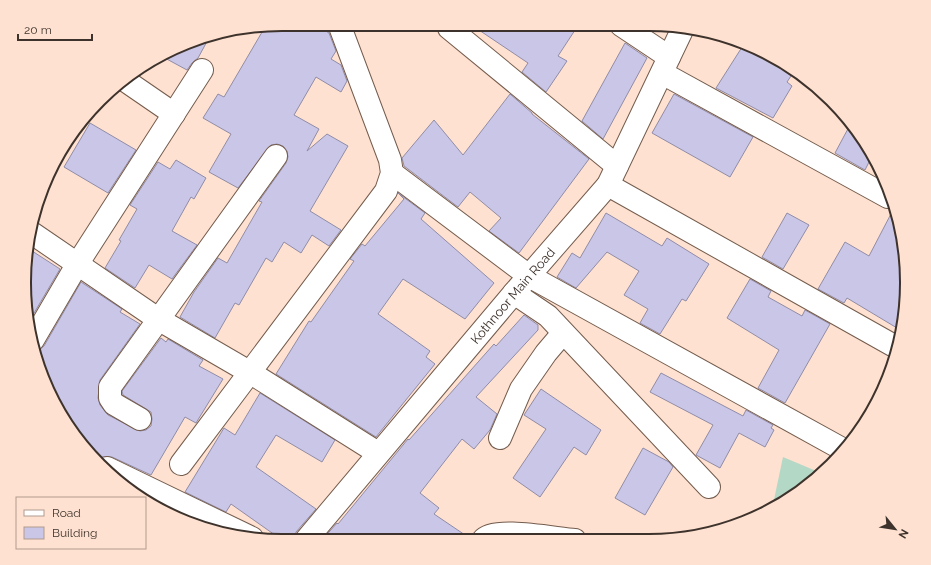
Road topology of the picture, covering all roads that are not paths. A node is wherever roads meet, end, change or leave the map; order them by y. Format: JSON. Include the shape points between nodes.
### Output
{"nodes":[{"id":1,"x":342,"y":31,"type":"edge"},
{"id":2,"x":452,"y":31,"type":"edge"},
{"id":3,"x":629,"y":31,"type":"edge"},
{"id":4,"x":681,"y":33,"type":"edge"},
{"id":5,"x":665,"y":65,"type":"junction"},
{"id":6,"x":202,"y":70,"type":"dead end"},
{"id":7,"x":129,"y":83,"type":"edge"},
{"id":8,"x":174,"y":114,"type":"junction"},
{"id":9,"x":276,"y":156,"type":"dead end"},
{"id":10,"x":392,"y":173,"type":"junction"},
{"id":11,"x":612,"y":175,"type":"junction"},
{"id":12,"x":884,"y":195,"type":"edge"},
{"id":13,"x":36,"y":235,"type":"edge"},
{"id":14,"x":78,"y":263,"type":"junction"},
{"id":15,"x":529,"y":276,"type":"junction"},
{"id":16,"x":514,"y":293,"type":"junction"},
{"id":17,"x":158,"y":318,"type":"junction"},
{"id":18,"x":563,"y":332,"type":"junction"},
{"id":19,"x":37,"y":334,"type":"edge"},
{"id":20,"x":892,"y":345,"type":"edge"},
{"id":21,"x":251,"y":373,"type":"junction"},
{"id":22,"x":140,"y":419,"type":"dead end"},
{"id":23,"x":500,"y":438,"type":"dead end"},
{"id":24,"x":839,"y":447,"type":"edge"},
{"id":25,"x":378,"y":453,"type":"junction"},
{"id":26,"x":181,"y":464,"type":"dead end"},
{"id":27,"x":118,"y":473,"type":"edge"},
{"id":28,"x":709,"y":487,"type":"dead end"},
{"id":29,"x":234,"y":529,"type":"edge"},
{"id":30,"x":311,"y":534,"type":"edge"},
{"id":31,"x":498,"y":534,"type":"edge"},
{"id":32,"x":514,"y":534,"type":"edge"}],
"edges":[{"from":1,"to":10,"type":"street","via":[[390,160]]},
{"from":2,"to":11,"type":"street"},
{"from":3,"to":5,"type":"street"},
{"from":4,"to":5,"type":"street","name":"Kothnoor Main Road"},
{"from":5,"to":11,"type":"street","name":"Kothnoor Main Road"},
{"from":5,"to":12,"type":"street"},
{"from":6,"to":8,"type":"street"},
{"from":7,"to":8,"type":"street"},
{"from":8,"to":14,"type":"street"},
{"from":9,"to":17,"type":"street"},
{"from":10,"to":15,"type":"street"},
{"from":10,"to":21,"type":"street","via":[[386,191]]},
{"from":11,"to":15,"type":"street","name":"Kothnoor Main Road"},
{"from":11,"to":20,"type":"street"},
{"from":13,"to":14,"type":"street"},
{"from":14,"to":17,"type":"street"},
{"from":14,"to":19,"type":"street"},
{"from":15,"to":16,"type":"street","name":"Kothnoor Main Road"},
{"from":15,"to":24,"type":"street"},
{"from":16,"to":18,"type":"street","via":[[548,316]]},
{"from":16,"to":25,"type":"street","name":"Kothnoor Main Road"},
{"from":17,"to":21,"type":"street"},
{"from":17,"to":22,"type":"street","via":[[110,388],[110,398],[114,404]]},
{"from":18,"to":23,"type":"street","via":[[521,389]]},
{"from":18,"to":28,"type":"street"},
{"from":21,"to":25,"type":"street"},
{"from":21,"to":26,"type":"street"},
{"from":25,"to":30,"type":"street","name":"Kothnoor Main Road"},
{"from":27,"to":29,"type":"street"},
{"from":31,"to":32,"type":"street"}]}
